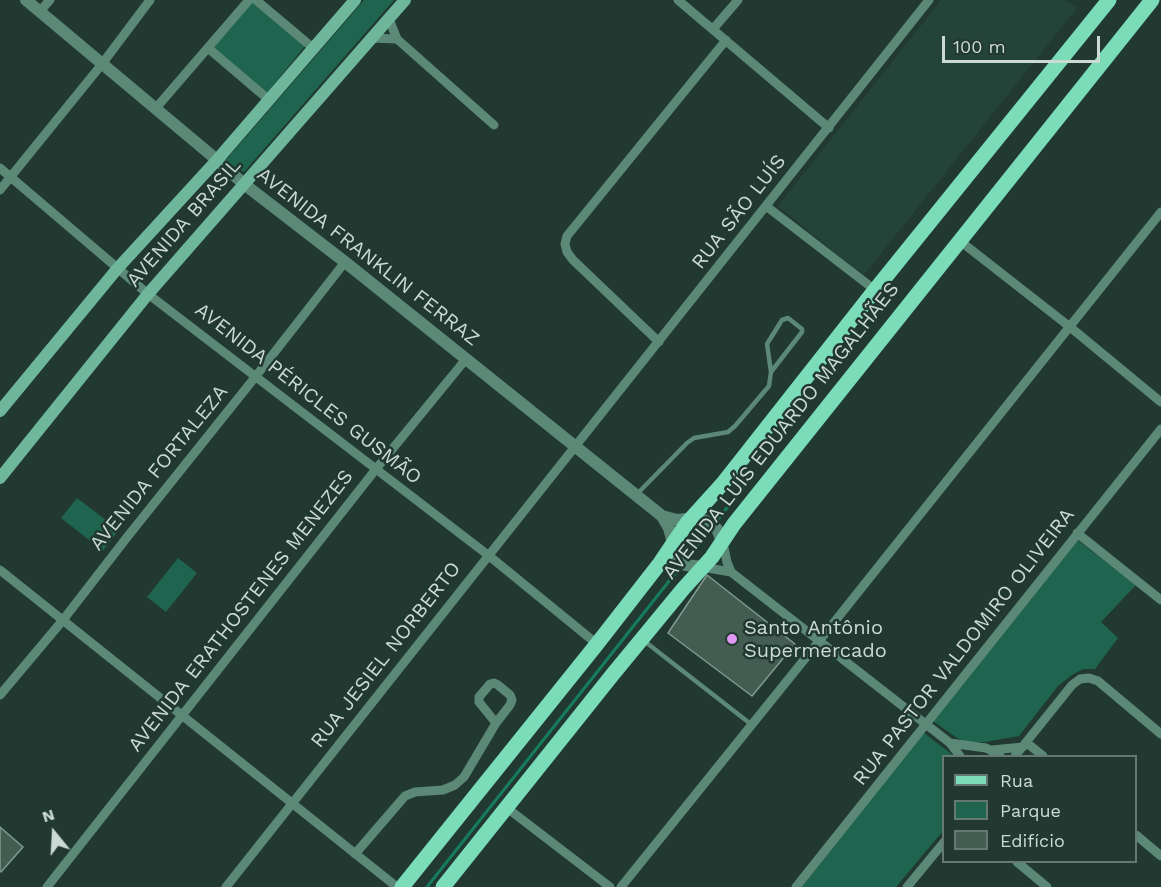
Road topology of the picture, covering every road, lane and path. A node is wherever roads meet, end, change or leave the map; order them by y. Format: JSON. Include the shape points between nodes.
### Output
{"nodes":[{"id":1,"x":26,"y":0,"type":"edge"},
{"id":2,"x":50,"y":0,"type":"edge"},
{"id":3,"x":150,"y":0,"type":"edge"},
{"id":4,"x":249,"y":0,"type":"edge"},
{"id":5,"x":256,"y":0,"type":"edge"},
{"id":6,"x":355,"y":0,"type":"edge"},
{"id":7,"x":405,"y":0,"type":"edge"},
{"id":8,"x":678,"y":0,"type":"edge"},
{"id":9,"x":738,"y":0,"type":"edge"},
{"id":10,"x":929,"y":0,"type":"edge"},
{"id":11,"x":1109,"y":0,"type":"edge"},
{"id":12,"x":1152,"y":0,"type":"edge"},
{"id":13,"x":39,"y":11,"type":"junction"},
{"id":14,"x":389,"y":19,"type":"junction"},
{"id":15,"x":713,"y":29,"type":"junction"},
{"id":16,"x":371,"y":38,"type":"junction"},
{"id":17,"x":397,"y":39,"type":"junction"},
{"id":18,"x":726,"y":40,"type":"junction"},
{"id":19,"x":208,"y":48,"type":"junction"},
{"id":20,"x":313,"y":48,"type":"junction"},
{"id":21,"x":102,"y":64,"type":"junction"},
{"id":22,"x":269,"y":100,"type":"junction"},
{"id":23,"x":156,"y":108,"type":"junction"},
{"id":24,"x":494,"y":125,"type":"dead end"},
{"id":25,"x":829,"y":128,"type":"junction"},
{"id":26,"x":217,"y":160,"type":"junction"},
{"id":27,"x":0,"y":168,"type":"edge"},
{"id":28,"x":10,"y":177,"type":"junction"},
{"id":29,"x":244,"y":184,"type":"junction"},
{"id":30,"x":0,"y":190,"type":"edge"},
{"id":31,"x":766,"y":206,"type":"junction"},
{"id":32,"x":1161,"y":212,"type":"edge"},
{"id":33,"x":960,"y":241,"type":"junction"},
{"id":34,"x":345,"y":262,"type":"junction"},
{"id":35,"x":117,"y":268,"type":"junction"},
{"id":36,"x":875,"y":290,"type":"junction"},
{"id":37,"x":148,"y":294,"type":"junction"},
{"id":38,"x":1070,"y":327,"type":"junction"},
{"id":39,"x":659,"y":342,"type":"junction"},
{"id":40,"x":466,"y":359,"type":"junction"},
{"id":41,"x":771,"y":372,"type":"junction"},
{"id":42,"x":256,"y":376,"type":"junction"},
{"id":43,"x":1161,"y":402,"type":"edge"},
{"id":44,"x":0,"y":411,"type":"edge"},
{"id":45,"x":1161,"y":429,"type":"edge"},
{"id":46,"x":575,"y":446,"type":"junction"},
{"id":47,"x":376,"y":469,"type":"junction"},
{"id":48,"x":0,"y":478,"type":"edge"},
{"id":49,"x":636,"y":495,"type":"junction"},
{"id":50,"x":662,"y":516,"type":"junction"},
{"id":51,"x":696,"y":519,"type":"junction"},
{"id":52,"x":1077,"y":533,"type":"junction"},
{"id":53,"x":721,"y":538,"type":"junction"},
{"id":54,"x":674,"y":549,"type":"junction"},
{"id":55,"x":488,"y":555,"type":"junction"},
{"id":56,"x":697,"y":567,"type":"junction"},
{"id":57,"x":0,"y":570,"type":"edge"},
{"id":58,"x":731,"y":572,"type":"junction"},
{"id":59,"x":1161,"y":600,"type":"edge"},
{"id":60,"x":63,"y":620,"type":"junction"},
{"id":61,"x":642,"y":639,"type":"junction"},
{"id":62,"x":820,"y":640,"type":"junction"},
{"id":63,"x":597,"y":644,"type":"junction"},
{"id":64,"x":0,"y":695,"type":"edge"},
{"id":65,"x":182,"y":716,"type":"junction"},
{"id":66,"x":496,"y":723,"type":"dead end"},
{"id":67,"x":752,"y":725,"type":"junction"},
{"id":68,"x":926,"y":725,"type":"junction"},
{"id":69,"x":1161,"y":734,"type":"edge"},
{"id":70,"x":950,"y":743,"type":"junction"},
{"id":71,"x":1025,"y":745,"type":"junction"},
{"id":72,"x":992,"y":750,"type":"junction"},
{"id":73,"x":959,"y":755,"type":"edge"},
{"id":74,"x":999,"y":755,"type":"edge"},
{"id":75,"x":1016,"y":755,"type":"edge"},
{"id":76,"x":1041,"y":755,"type":"edge"},
{"id":77,"x":292,"y":804,"type":"junction"},
{"id":78,"x":507,"y":808,"type":"junction"},
{"id":79,"x":1137,"y":836,"type":"edge"},
{"id":80,"x":942,"y":844,"type":"edge"},
{"id":81,"x":356,"y":854,"type":"junction"},
{"id":82,"x":1161,"y":856,"type":"edge"},
{"id":83,"x":1019,"y":863,"type":"edge"},
{"id":84,"x":47,"y":887,"type":"edge"},
{"id":85,"x":226,"y":887,"type":"edge"},
{"id":86,"x":400,"y":887,"type":"edge"},
{"id":87,"x":443,"y":887,"type":"edge"},
{"id":88,"x":610,"y":887,"type":"edge"},
{"id":89,"x":621,"y":887,"type":"edge"},
{"id":90,"x":796,"y":887,"type":"edge"},
{"id":91,"x":907,"y":887,"type":"edge"},
{"id":92,"x":1047,"y":887,"type":"edge"}],
"edges":[{"from":1,"to":13,"type":"street","name":"AVENIDA FRANKLIN FERRAZ"},
{"from":2,"to":13,"type":"street"},
{"from":3,"to":21,"type":"street"},
{"from":4,"to":19,"type":"street"},
{"from":5,"to":20,"type":"street"},
{"from":6,"to":20,"type":"main road","name":"AVENIDA BRASIL"},
{"from":7,"to":14,"type":"main road","name":"AVENIDA BRASIL"},
{"from":8,"to":15,"type":"street"},
{"from":9,"to":15,"type":"street"},
{"from":10,"to":25,"type":"street","name":"RUA SÃO LUÍS"},
{"from":11,"to":36,"type":"main road","name":"AVENIDA LUÍS EDUARDO MAGALHÃES"},
{"from":12,"to":33,"type":"main road","name":"AVENIDA LUÍS EDUARDO MAGALHÃES"},
{"from":13,"to":21,"type":"street","name":"AVENIDA FRANKLIN FERRAZ"},
{"from":14,"to":16,"type":"main road","name":"AVENIDA BRASIL"},
{"from":14,"to":17,"type":"street"},
{"from":15,"to":18,"type":"street"},
{"from":16,"to":17,"type":"street"},
{"from":16,"to":29,"type":"main road","name":"AVENIDA BRASIL"},
{"from":17,"to":24,"type":"street"},
{"from":18,"to":25,"type":"street"},
{"from":18,"to":39,"type":"street","via":[[567,236],[565,244],[573,260]]},
{"from":19,"to":22,"type":"street"},
{"from":19,"to":23,"type":"street"},
{"from":20,"to":22,"type":"main road","name":"AVENIDA BRASIL"},
{"from":21,"to":23,"type":"street","name":"AVENIDA FRANKLIN FERRAZ"},
{"from":21,"to":28,"type":"street"},
{"from":22,"to":26,"type":"main road","name":"AVENIDA BRASIL"},
{"from":23,"to":26,"type":"street","name":"AVENIDA FRANKLIN FERRAZ"},
{"from":25,"to":31,"type":"street","name":"RUA SÃO LUÍS"},
{"from":26,"to":29,"type":"street","name":"AVENIDA FRANKLIN FERRAZ"},
{"from":26,"to":35,"type":"main road","name":"AVENIDA BRASIL"},
{"from":27,"to":28,"type":"street","name":"AVENIDA PÉRICLES GUSMÃO"},
{"from":28,"to":30,"type":"street"},
{"from":28,"to":35,"type":"street","name":"AVENIDA PÉRICLES GUSMÃO"},
{"from":29,"to":34,"type":"street","name":"AVENIDA FRANKLIN FERRAZ"},
{"from":29,"to":37,"type":"main road","name":"AVENIDA BRASIL"},
{"from":31,"to":36,"type":"street"},
{"from":31,"to":39,"type":"street","name":"RUA SÃO LUÍS"},
{"from":32,"to":38,"type":"street"},
{"from":33,"to":38,"type":"street"},
{"from":33,"to":53,"type":"main road","name":"AVENIDA LUÍS EDUARDO MAGALHÃES"},
{"from":34,"to":40,"type":"street","name":"AVENIDA FRANKLIN FERRAZ"},
{"from":34,"to":42,"type":"street","name":"AVENIDA FORTALEZA"},
{"from":35,"to":37,"type":"street","name":"AVENIDA PÉRICLES GUSMÃO"},
{"from":35,"to":44,"type":"main road","name":"AVENIDA BRASIL"},
{"from":36,"to":51,"type":"main road","name":"AVENIDA LUÍS EDUARDO MAGALHÃES"},
{"from":37,"to":42,"type":"street","name":"AVENIDA PÉRICLES GUSMÃO"},
{"from":37,"to":48,"type":"main road","name":"AVENIDA BRASIL"},
{"from":38,"to":43,"type":"street"},
{"from":38,"to":62,"type":"street"},
{"from":39,"to":46,"type":"street","name":"RUA SÃO LUÍS"},
{"from":40,"to":46,"type":"street","name":"AVENIDA FRANKLIN FERRAZ"},
{"from":40,"to":47,"type":"street","name":"AVENIDA ERATHOSTENES MENEZES"},
{"from":41,"to":41,"type":"lane","via":[[802,332],[788,318],[782,320],[767,344]]},
{"from":41,"to":49,"type":"lane","via":[[769,386],[735,426],[728,432],[694,438]]},
{"from":42,"to":47,"type":"street","name":"AVENIDA PÉRICLES GUSMÃO"},
{"from":42,"to":60,"type":"street","name":"AVENIDA FORTALEZA"},
{"from":45,"to":52,"type":"street","name":"RUA PASTOR VALDOMIRO OLIVEIRA"},
{"from":46,"to":49,"type":"street","name":"AVENIDA FRANKLIN FERRAZ"},
{"from":46,"to":55,"type":"street","name":"RUA JESIEL NORBERTO"},
{"from":47,"to":55,"type":"street","name":"AVENIDA PÉRICLES GUSMÃO"},
{"from":47,"to":65,"type":"street","name":"AVENIDA ERATHOSTENES MENEZES"},
{"from":49,"to":50,"type":"street","name":"AVENIDA FRANKLIN FERRAZ"},
{"from":50,"to":51,"type":"street"},
{"from":50,"to":54,"type":"street"},
{"from":51,"to":53,"type":"street","via":[[712,524]]},
{"from":51,"to":54,"type":"main road","name":"AVENIDA LUÍS EDUARDO MAGALHÃES"},
{"from":52,"to":59,"type":"street"},
{"from":52,"to":68,"type":"street","name":"RUA PASTOR VALDOMIRO OLIVEIRA"},
{"from":53,"to":56,"type":"main road","name":"AVENIDA LUÍS EDUARDO MAGALHÃES","via":[[712,557]]},
{"from":53,"to":58,"type":"street"},
{"from":54,"to":56,"type":"street","via":[[686,565]]},
{"from":54,"to":63,"type":"main road","name":"AVENIDA LUÍS EDUARDO MAGALHÃES"},
{"from":55,"to":63,"type":"street","name":"AVENIDA PÉRICLES GUSMÃO"},
{"from":55,"to":77,"type":"street","name":"RUA JESIEL NORBERTO"},
{"from":56,"to":58,"type":"street"},
{"from":56,"to":61,"type":"main road","name":"AVENIDA LUÍS EDUARDO MAGALHÃES"},
{"from":57,"to":60,"type":"street"},
{"from":58,"to":62,"type":"street"},
{"from":60,"to":64,"type":"street","name":"AVENIDA FORTALEZA"},
{"from":60,"to":65,"type":"street"},
{"from":61,"to":67,"type":"lane"},
{"from":61,"to":78,"type":"main road","name":"AVENIDA LUÍS EDUARDO MAGALHÃES"},
{"from":62,"to":67,"type":"street"},
{"from":62,"to":68,"type":"street"},
{"from":63,"to":86,"type":"main road","name":"AVENIDA LUÍS EDUARDO MAGALHÃES"},
{"from":65,"to":77,"type":"street"},
{"from":65,"to":84,"type":"street","name":"AVENIDA ERATHOSTENES MENEZES"},
{"from":66,"to":81,"type":"street","via":[[464,777],[443,790],[405,796]]},
{"from":67,"to":89,"type":"street"},
{"from":68,"to":70,"type":"street"},
{"from":68,"to":90,"type":"street","name":"RUA PASTOR VALDOMIRO OLIVEIRA"},
{"from":69,"to":71,"type":"street","via":[[1098,681],[1089,678],[1072,685]]},
{"from":70,"to":72,"type":"street"},
{"from":70,"to":73,"type":"street"},
{"from":71,"to":72,"type":"street"},
{"from":71,"to":75,"type":"street"},
{"from":71,"to":76,"type":"street"},
{"from":72,"to":74,"type":"street"},
{"from":77,"to":81,"type":"street"},
{"from":77,"to":85,"type":"street","name":"RUA JESIEL NORBERTO"},
{"from":78,"to":87,"type":"main road","name":"AVENIDA LUÍS EDUARDO MAGALHÃES"},
{"from":78,"to":88,"type":"street"},
{"from":79,"to":82,"type":"street"},
{"from":80,"to":91,"type":"street"},
{"from":81,"to":86,"type":"street"},
{"from":83,"to":92,"type":"street"}]}
